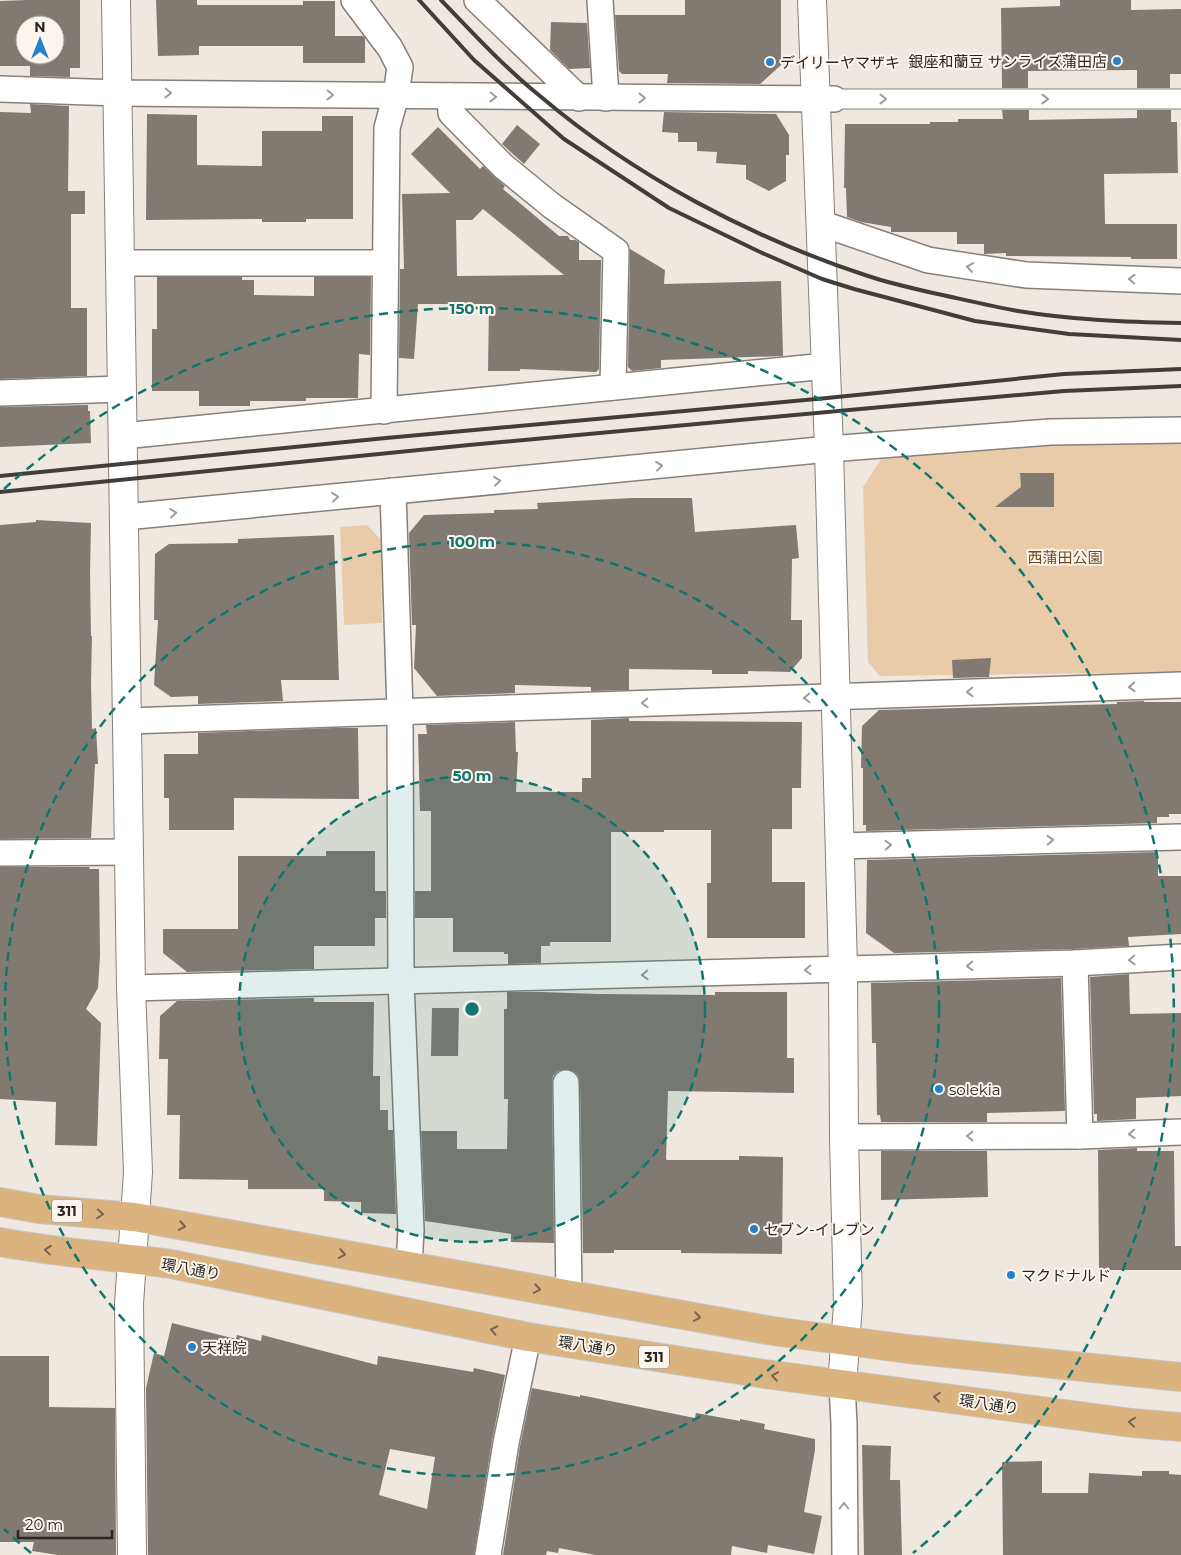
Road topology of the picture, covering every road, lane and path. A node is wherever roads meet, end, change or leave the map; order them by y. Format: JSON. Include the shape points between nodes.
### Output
{"nodes":[{"id":1,"x":116,"y":0,"type":"edge"},
{"id":2,"x":354,"y":0,"type":"edge"},
{"id":3,"x":477,"y":0,"type":"edge"},
{"id":4,"x":600,"y":0,"type":"edge"},
{"id":5,"x":812,"y":0,"type":"edge"},
{"id":6,"x":0,"y":89,"type":"edge"},
{"id":7,"x":119,"y":93,"type":"junction"},
{"id":8,"x":396,"y":95,"type":"junction"},
{"id":9,"x":450,"y":96,"type":"junction"},
{"id":10,"x":579,"y":98,"type":"junction"},
{"id":11,"x":606,"y":98,"type":"junction"},
{"id":12,"x":825,"y":99,"type":"junction"},
{"id":13,"x":1181,"y":99,"type":"edge"},
{"id":14,"x":820,"y":223,"type":"junction"},
{"id":15,"x":121,"y":262,"type":"junction"},
{"id":16,"x":385,"y":262,"type":"junction"},
{"id":17,"x":1181,"y":281,"type":"edge"},
{"id":18,"x":826,"y":366,"type":"junction"},
{"id":19,"x":613,"y":387,"type":"junction"},
{"id":20,"x":122,"y":389,"type":"junction"},
{"id":21,"x":0,"y":393,"type":"edge"},
{"id":22,"x":384,"y":411,"type":"junction"},
{"id":23,"x":1181,"y":430,"type":"edge"},
{"id":24,"x":123,"y":436,"type":"junction"},
{"id":25,"x":829,"y":449,"type":"junction"},
{"id":26,"x":393,"y":491,"type":"junction"},
{"id":27,"x":125,"y":517,"type":"junction"},
{"id":28,"x":1181,"y":685,"type":"edge"},
{"id":29,"x":835,"y":697,"type":"junction"},
{"id":30,"x":400,"y":711,"type":"junction"},
{"id":31,"x":128,"y":721,"type":"junction"},
{"id":32,"x":1181,"y":836,"type":"edge"},
{"id":33,"x":839,"y":846,"type":"junction"},
{"id":34,"x":130,"y":852,"type":"junction"},
{"id":35,"x":0,"y":853,"type":"edge"},
{"id":36,"x":1181,"y":957,"type":"edge"},
{"id":37,"x":1075,"y":963,"type":"junction"},
{"id":38,"x":843,"y":969,"type":"junction"},
{"id":39,"x":401,"y":981,"type":"junction"},
{"id":40,"x":131,"y":988,"type":"junction"},
{"id":41,"x":566,"y":1082,"type":"dead end"},
{"id":42,"x":1181,"y":1132,"type":"edge"},
{"id":43,"x":1080,"y":1136,"type":"junction"},
{"id":44,"x":844,"y":1137,"type":"junction"},
{"id":45,"x":0,"y":1202,"type":"edge"},
{"id":46,"x":134,"y":1217,"type":"junction"},
{"id":47,"x":0,"y":1242,"type":"edge"},
{"id":48,"x":132,"y":1258,"type":"junction"},
{"id":49,"x":409,"y":1266,"type":"junction"},
{"id":50,"x":570,"y":1295,"type":"junction"},
{"id":51,"x":528,"y":1337,"type":"junction"},
{"id":52,"x":846,"y":1341,"type":"junction"},
{"id":53,"x":1181,"y":1377,"type":"edge"},
{"id":54,"x":842,"y":1385,"type":"junction"},
{"id":55,"x":1181,"y":1427,"type":"edge"},
{"id":56,"x":132,"y":1555,"type":"edge"},
{"id":57,"x":488,"y":1555,"type":"edge"},
{"id":58,"x":845,"y":1555,"type":"edge"}],
"edges":[{"from":1,"to":7,"type":"street"},
{"from":2,"to":8,"type":"street","via":[[390,48],[400,67]]},
{"from":3,"to":10,"type":"street"},
{"from":4,"to":11,"type":"street"},
{"from":5,"to":12,"type":"street"},
{"from":6,"to":7,"type":"street"},
{"from":7,"to":8,"type":"street","one_way":true},
{"from":7,"to":15,"type":"street"},
{"from":8,"to":9,"type":"street"},
{"from":8,"to":16,"type":"street","via":[[387,128]]},
{"from":9,"to":10,"type":"street","one_way":true},
{"from":9,"to":19,"type":"street","via":[[451,114],[503,166],[552,206],[616,251]]},
{"from":10,"to":11,"type":"street"},
{"from":11,"to":12,"type":"street","one_way":true},
{"from":12,"to":13,"type":"street","one_way":true},
{"from":12,"to":14,"type":"street"},
{"from":17,"to":14,"type":"street","one_way":true,"via":[[1026,276],[928,260]]},
{"from":14,"to":18,"type":"street"},
{"from":15,"to":16,"type":"street"},
{"from":15,"to":20,"type":"street"},
{"from":16,"to":22,"type":"street"},
{"from":18,"to":19,"type":"street"},
{"from":18,"to":25,"type":"street"},
{"from":19,"to":22,"type":"street"},
{"from":20,"to":21,"type":"street"},
{"from":20,"to":24,"type":"street"},
{"from":22,"to":24,"type":"street"},
{"from":23,"to":25,"type":"street","via":[[1050,432]]},
{"from":24,"to":27,"type":"street"},
{"from":26,"to":25,"type":"street","one_way":true},
{"from":25,"to":29,"type":"street"},
{"from":27,"to":26,"type":"street","one_way":true},
{"from":26,"to":30,"type":"street"},
{"from":27,"to":31,"type":"street"},
{"from":28,"to":29,"type":"street","one_way":true},
{"from":29,"to":30,"type":"street","one_way":true},
{"from":29,"to":33,"type":"street"},
{"from":30,"to":31,"type":"street"},
{"from":30,"to":39,"type":"street"},
{"from":31,"to":34,"type":"street"},
{"from":33,"to":32,"type":"street","one_way":true},
{"from":33,"to":38,"type":"street"},
{"from":34,"to":35,"type":"street"},
{"from":34,"to":40,"type":"street"},
{"from":36,"to":37,"type":"street","one_way":true},
{"from":37,"to":38,"type":"street","one_way":true},
{"from":37,"to":43,"type":"street"},
{"from":38,"to":39,"type":"street","one_way":true},
{"from":38,"to":44,"type":"street"},
{"from":39,"to":40,"type":"street"},
{"from":39,"to":49,"type":"street","via":[[411,1230]]},
{"from":40,"to":46,"type":"street","via":[[138,1172]]},
{"from":41,"to":50,"type":"street"},
{"from":42,"to":43,"type":"street","one_way":true},
{"from":43,"to":44,"type":"street","one_way":true},
{"from":44,"to":52,"type":"street"},
{"from":45,"to":46,"type":"main road","number":"311","one_way":true,"via":[[39,1209]]},
{"from":46,"to":48,"type":"street"},
{"from":46,"to":49,"type":"main road","number":"311","one_way":true},
{"from":48,"to":47,"type":"main road","name":"環八通り","number":"311","one_way":true},
{"from":51,"to":48,"type":"main road","name":"環八通り","number":"311","one_way":true},
{"from":48,"to":56,"type":"street","via":[[129,1304]]},
{"from":49,"to":50,"type":"main road","number":"311","one_way":true},
{"from":50,"to":52,"type":"main road","number":"311","one_way":true},
{"from":54,"to":51,"type":"main road","name":"環八通り","number":"311","one_way":true},
{"from":51,"to":57,"type":"street","via":[[506,1443]]},
{"from":52,"to":53,"type":"main road","number":"311"},
{"from":52,"to":54,"type":"street"},
{"from":55,"to":54,"type":"main road","name":"環八通り","number":"311","one_way":true},
{"from":58,"to":54,"type":"street","one_way":true}]}
